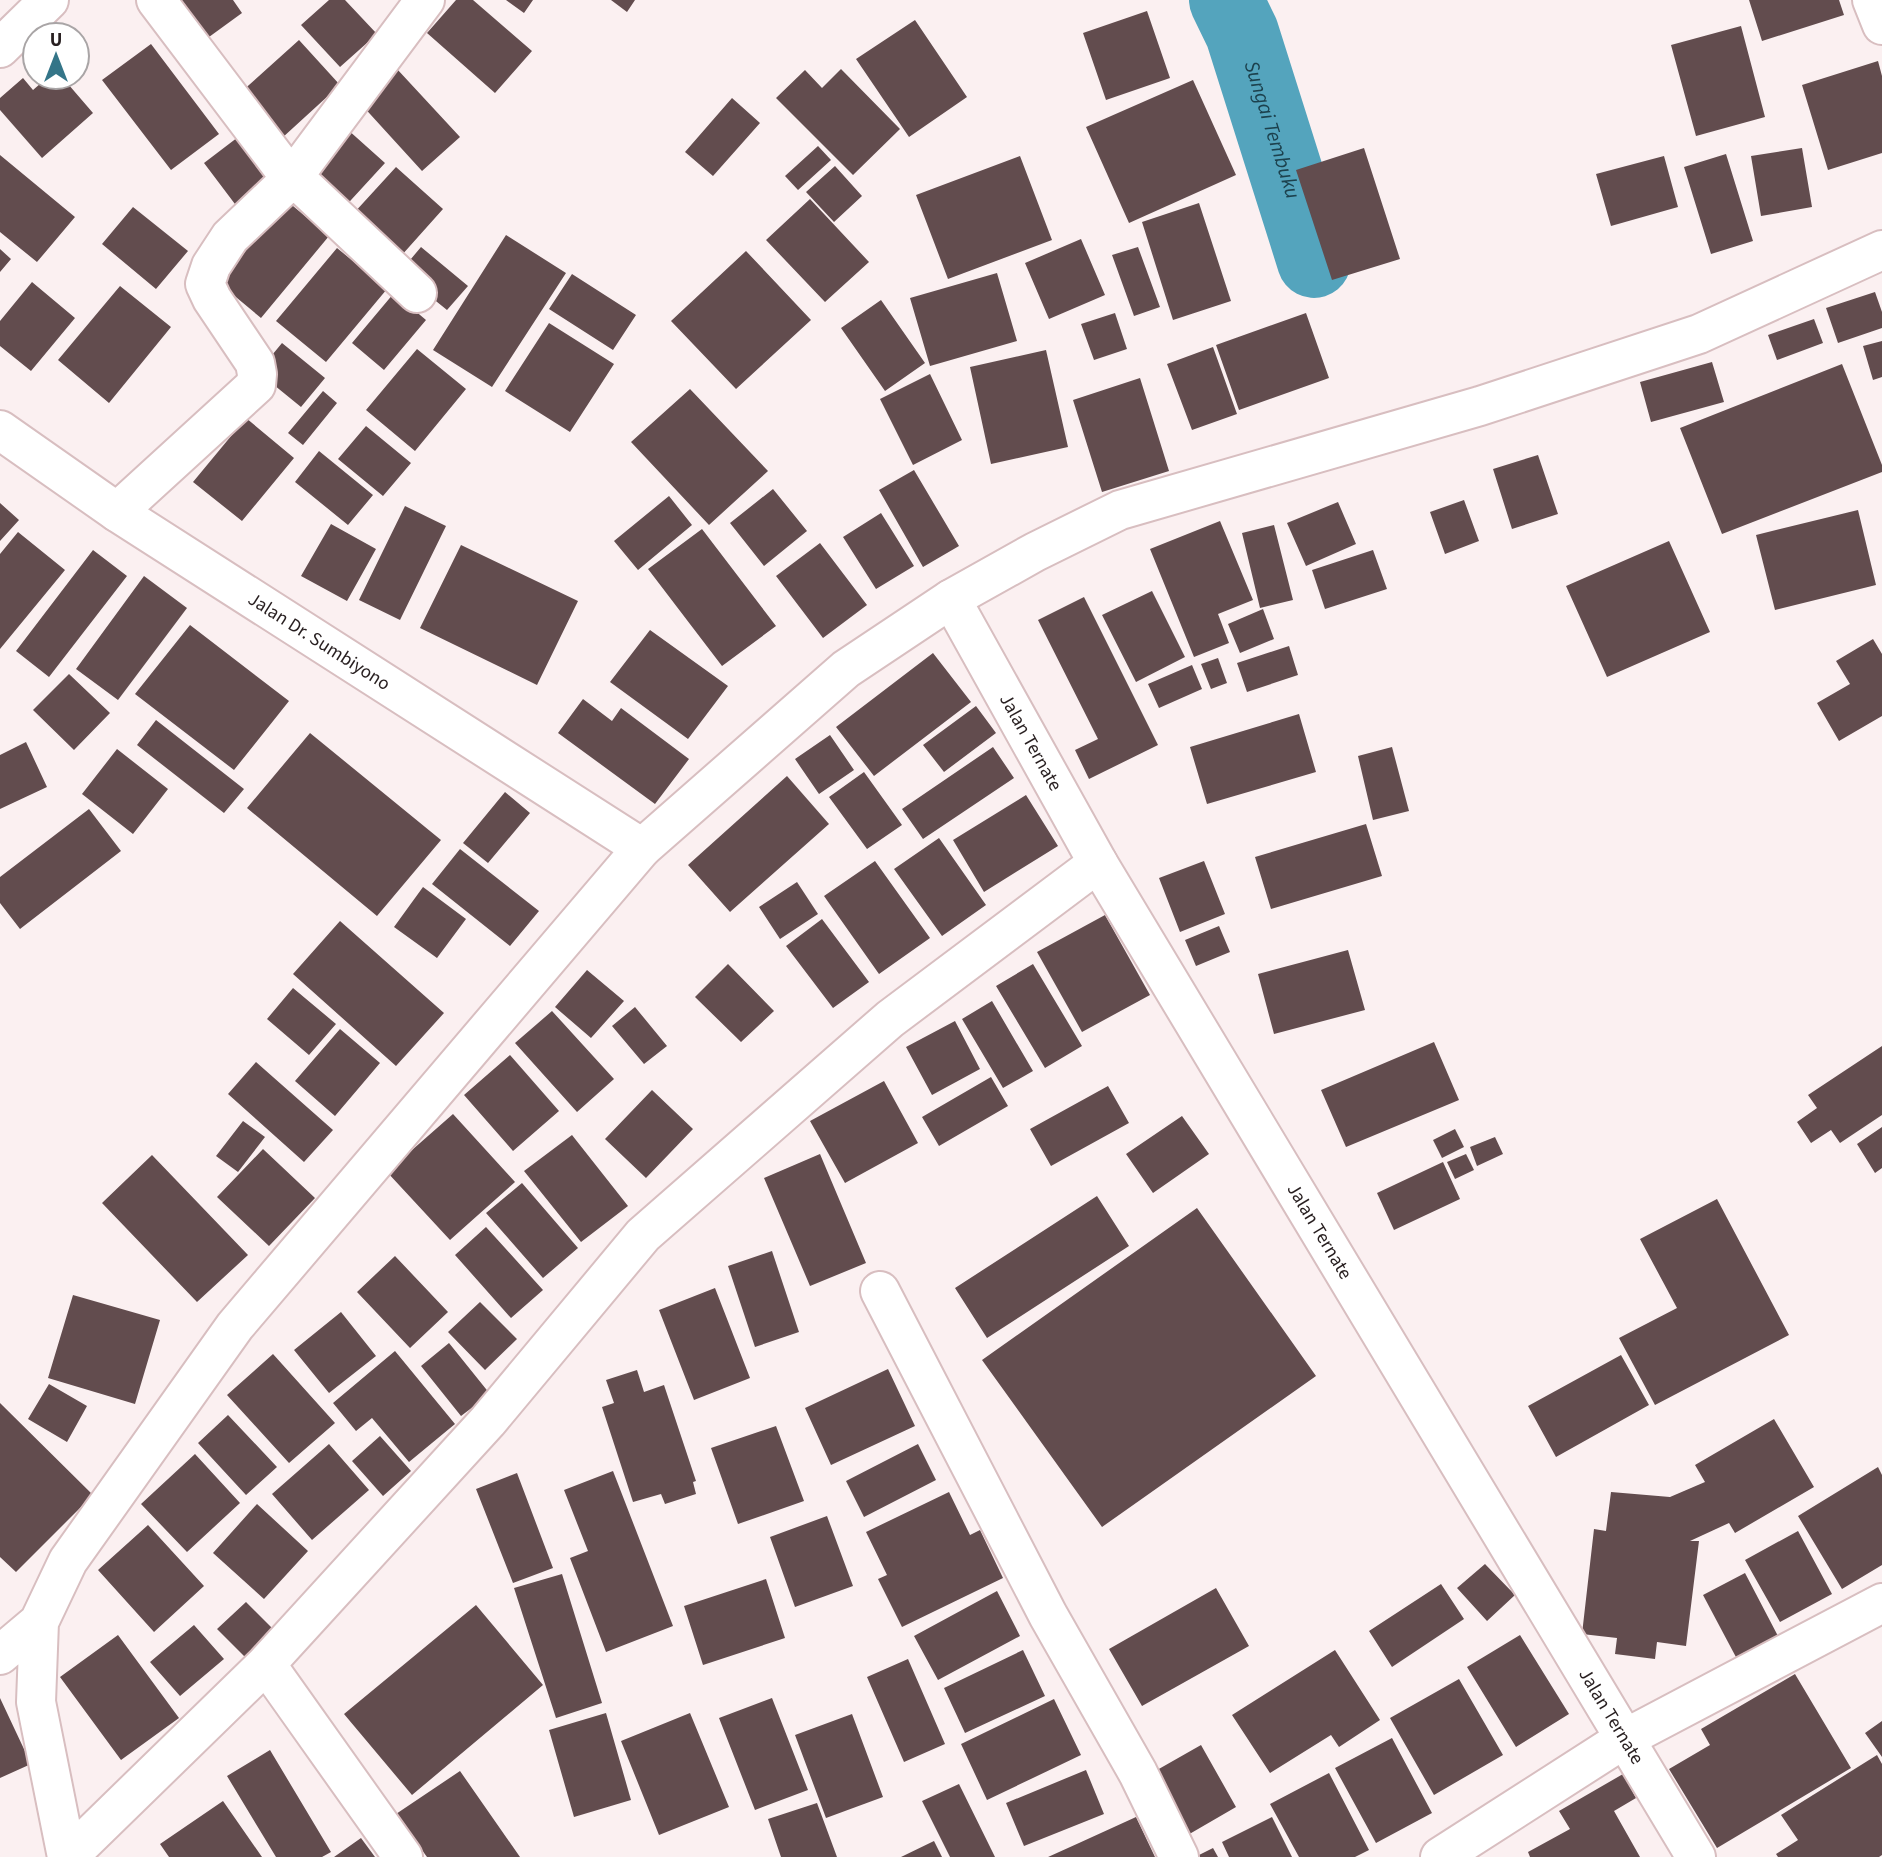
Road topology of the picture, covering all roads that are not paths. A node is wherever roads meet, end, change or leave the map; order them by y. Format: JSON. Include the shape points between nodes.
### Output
{"nodes":[{"id":1,"x":49,"y":0,"type":"edge"},
{"id":2,"x":156,"y":0,"type":"edge"},
{"id":3,"x":425,"y":0,"type":"edge"},
{"id":4,"x":1872,"y":0,"type":"edge"},
{"id":5,"x":1882,"y":25,"type":"edge"},
{"id":6,"x":0,"y":48,"type":"edge"},
{"id":7,"x":293,"y":177,"type":"junction"},
{"id":8,"x":1882,"y":250,"type":"edge"},
{"id":9,"x":417,"y":293,"type":"dead end"},
{"id":10,"x":0,"y":430,"type":"edge"},
{"id":11,"x":117,"y":512,"type":"junction"},
{"id":12,"x":951,"y":599,"type":"junction"},
{"id":13,"x":642,"y":848,"type":"junction"},
{"id":14,"x":1098,"y":863,"type":"junction"},
{"id":15,"x":880,"y":1291,"type":"dead end"},
{"id":16,"x":1882,"y":1602,"type":"edge"},
{"id":17,"x":39,"y":1622,"type":"junction"},
{"id":18,"x":0,"y":1655,"type":"edge"},
{"id":19,"x":266,"y":1664,"type":"junction"},
{"id":20,"x":1624,"y":1739,"type":"junction"},
{"id":21,"x":68,"y":1857,"type":"edge"},
{"id":22,"x":403,"y":1857,"type":"edge"},
{"id":23,"x":1179,"y":1857,"type":"edge"},
{"id":24,"x":1440,"y":1857,"type":"edge"},
{"id":25,"x":1696,"y":1857,"type":"edge"}],
"edges":[{"from":1,"to":6,"type":"street"},
{"from":2,"to":7,"type":"street"},
{"from":3,"to":7,"type":"street"},
{"from":4,"to":5,"type":"street"},
{"from":7,"to":9,"type":"street"},
{"from":7,"to":11,"type":"street","via":[[230,237],[205,284],[255,363],[256,384]]},
{"from":8,"to":12,"type":"street","via":[[1699,334],[1480,406],[1120,510]]},
{"from":10,"to":11,"type":"street","name":"Jalan Dr. Sumbiyono"},
{"from":11,"to":13,"type":"street","name":"Jalan Dr. Sumbiyono"},
{"from":12,"to":13,"type":"street","via":[[846,669]]},
{"from":12,"to":14,"type":"street","name":"Jalan Ternate"},
{"from":13,"to":17,"type":"street","via":[[235,1326],[68,1561]]},
{"from":14,"to":19,"type":"street","via":[[890,1019],[643,1235],[488,1422]]},
{"from":14,"to":20,"type":"street","name":"Jalan Ternate"},
{"from":15,"to":23,"type":"street"},
{"from":16,"to":20,"type":"street"},
{"from":17,"to":18,"type":"street"},
{"from":17,"to":21,"type":"street","via":[[36,1702]]},
{"from":19,"to":21,"type":"street"},
{"from":19,"to":22,"type":"street"},
{"from":20,"to":24,"type":"street"},
{"from":20,"to":25,"type":"street","name":"Jalan Ternate"}]}
